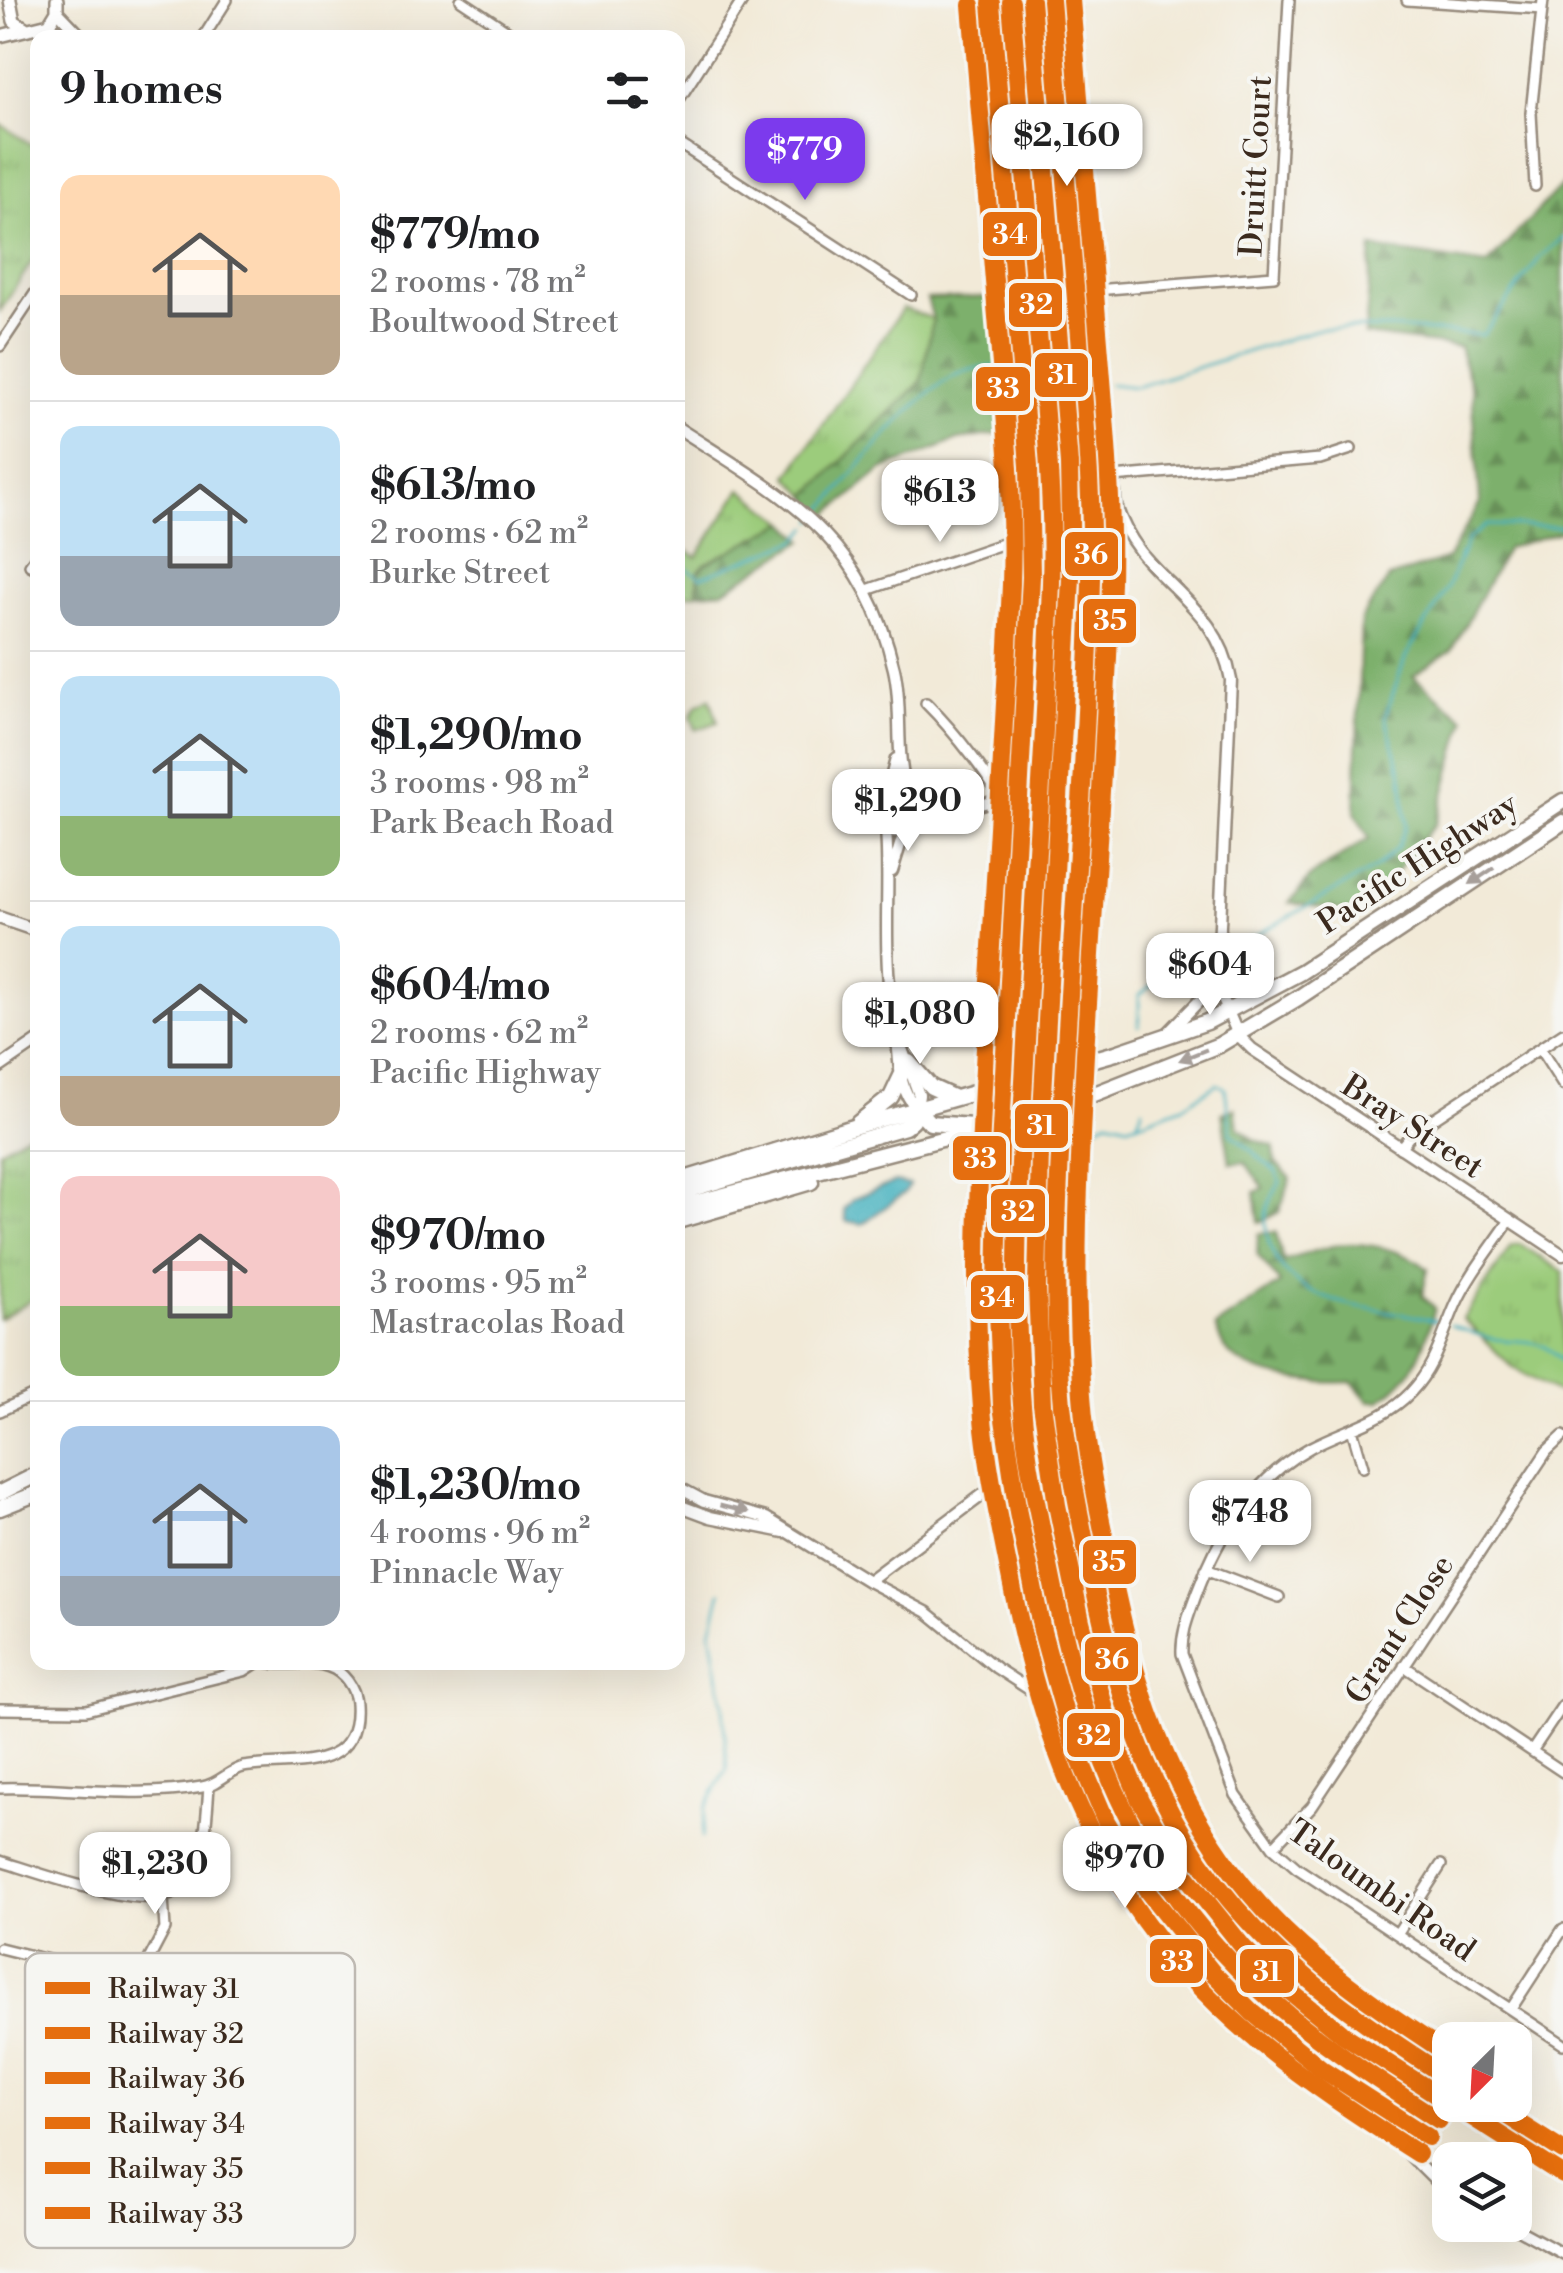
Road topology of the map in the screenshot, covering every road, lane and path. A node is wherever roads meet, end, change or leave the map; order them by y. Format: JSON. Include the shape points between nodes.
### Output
{"nodes":[{"id":1,"x":227,"y":0,"type":"edge"},
{"id":2,"x":462,"y":0,"type":"edge"},
{"id":3,"x":743,"y":0,"type":"edge"},
{"id":4,"x":978,"y":0,"type":"edge"},
{"id":5,"x":1072,"y":0,"type":"edge"},
{"id":6,"x":1289,"y":0,"type":"edge"},
{"id":7,"x":1408,"y":0,"type":"edge"},
{"id":8,"x":9,"y":2,"type":"edge"},
{"id":9,"x":58,"y":4,"type":"edge"},
{"id":10,"x":1543,"y":4,"type":"edge"},
{"id":11,"x":43,"y":28,"type":"junction"},
{"id":12,"x":27,"y":29,"type":"junction"},
{"id":13,"x":52,"y":30,"type":"edge"},
{"id":14,"x":76,"y":30,"type":"edge"},
{"id":15,"x":208,"y":30,"type":"edge"},
{"id":16,"x":506,"y":30,"type":"edge"},
{"id":17,"x":0,"y":32,"type":"edge"},
{"id":18,"x":685,"y":90,"type":"edge"},
{"id":19,"x":685,"y":149,"type":"edge"},
{"id":20,"x":1535,"y":186,"type":"dead end"},
{"id":21,"x":998,"y":214,"type":"dead end"},
{"id":22,"x":1095,"y":290,"type":"junction"},
{"id":23,"x":911,"y":295,"type":"dead end"},
{"id":24,"x":30,"y":302,"type":"edge"},
{"id":25,"x":0,"y":346,"type":"edge"},
{"id":26,"x":685,"y":433,"type":"edge"},
{"id":27,"x":1351,"y":449,"type":"dead end"},
{"id":28,"x":1112,"y":477,"type":"junction"},
{"id":29,"x":1025,"y":536,"type":"dead end"},
{"id":30,"x":866,"y":590,"type":"junction"},
{"id":31,"x":926,"y":703,"type":"dead end"},
{"id":32,"x":898,"y":754,"type":"junction"},
{"id":33,"x":886,"y":797,"type":"junction"},
{"id":34,"x":1000,"y":799,"type":"junction"},
{"id":35,"x":911,"y":800,"type":"junction"},
{"id":36,"x":1563,"y":801,"type":"edge"},
{"id":37,"x":956,"y":812,"type":"junction"},
{"id":38,"x":1563,"y":822,"type":"edge"},
{"id":39,"x":908,"y":828,"type":"junction"},
{"id":40,"x":886,"y":829,"type":"junction"},
{"id":41,"x":890,"y":882,"type":"junction"},
{"id":42,"x":0,"y":918,"type":"edge"},
{"id":43,"x":30,"y":928,"type":"edge"},
{"id":44,"x":1003,"y":955,"type":"dead end"},
{"id":45,"x":1218,"y":964,"type":"junction"},
{"id":46,"x":1267,"y":990,"type":"junction"},
{"id":47,"x":1228,"y":1011,"type":"junction"},
{"id":48,"x":1563,"y":1034,"type":"edge"},
{"id":49,"x":1238,"y":1036,"type":"junction"},
{"id":50,"x":1162,"y":1038,"type":"junction"},
{"id":51,"x":30,"y":1046,"type":"edge"},
{"id":52,"x":1540,"y":1049,"type":"junction"},
{"id":53,"x":0,"y":1067,"type":"edge"},
{"id":54,"x":906,"y":1069,"type":"junction"},
{"id":55,"x":1563,"y":1085,"type":"edge"},
{"id":56,"x":956,"y":1098,"type":"junction"},
{"id":57,"x":917,"y":1109,"type":"junction"},
{"id":58,"x":994,"y":1126,"type":"junction"},
{"id":59,"x":853,"y":1127,"type":"junction"},
{"id":60,"x":1400,"y":1148,"type":"junction"},
{"id":61,"x":878,"y":1158,"type":"junction"},
{"id":62,"x":685,"y":1179,"type":"edge"},
{"id":63,"x":685,"y":1192,"type":"edge"},
{"id":64,"x":685,"y":1205,"type":"edge"},
{"id":65,"x":685,"y":1219,"type":"edge"},
{"id":66,"x":1510,"y":1220,"type":"junction"},
{"id":67,"x":1563,"y":1255,"type":"edge"},
{"id":68,"x":996,"y":1344,"type":"dead end"},
{"id":69,"x":30,"y":1397,"type":"edge"},
{"id":70,"x":0,"y":1410,"type":"edge"},
{"id":71,"x":1352,"y":1428,"type":"junction"},
{"id":72,"x":1563,"y":1436,"type":"edge"},
{"id":73,"x":1363,"y":1468,"type":"dead end"},
{"id":74,"x":30,"y":1478,"type":"edge"},
{"id":75,"x":685,"y":1490,"type":"edge"},
{"id":76,"x":0,"y":1493,"type":"edge"},
{"id":77,"x":30,"y":1496,"type":"edge"},
{"id":78,"x":0,"y":1508,"type":"edge"},
{"id":79,"x":685,"y":1508,"type":"edge"},
{"id":80,"x":790,"y":1532,"type":"junction"},
{"id":81,"x":1206,"y":1569,"type":"junction"},
{"id":82,"x":868,"y":1582,"type":"junction"},
{"id":83,"x":1278,"y":1598,"type":"dead end"},
{"id":84,"x":1404,"y":1666,"type":"junction"},
{"id":85,"x":246,"y":1670,"type":"edge"},
{"id":86,"x":333,"y":1670,"type":"edge"},
{"id":87,"x":1563,"y":1704,"type":"edge"},
{"id":88,"x":0,"y":1709,"type":"edge"},
{"id":89,"x":1532,"y":1751,"type":"junction"},
{"id":90,"x":1563,"y":1772,"type":"edge"},
{"id":91,"x":209,"y":1786,"type":"junction"},
{"id":92,"x":0,"y":1788,"type":"edge"},
{"id":93,"x":1273,"y":1848,"type":"junction"},
{"id":94,"x":0,"y":1862,"type":"edge"},
{"id":95,"x":1442,"y":1865,"type":"dead end"},
{"id":96,"x":163,"y":1897,"type":"junction"},
{"id":97,"x":1563,"y":1929,"type":"edge"},
{"id":98,"x":1396,"y":1934,"type":"junction"},
{"id":99,"x":0,"y":1948,"type":"edge"},
{"id":100,"x":153,"y":1953,"type":"edge"},
{"id":101,"x":25,"y":1954,"type":"edge"},
{"id":102,"x":1510,"y":2009,"type":"junction"},
{"id":103,"x":1563,"y":2044,"type":"edge"},
{"id":104,"x":1432,"y":2178,"type":"edge"},
{"id":105,"x":1532,"y":2237,"type":"edge"},
{"id":106,"x":1563,"y":2254,"type":"edge"}],
"edges":[{"from":1,"to":15,"type":"street"},
{"from":2,"to":16,"type":"street"},
{"from":3,"to":18,"type":"street"},
{"from":4,"to":21,"type":"street"},
{"from":5,"to":22,"type":"street"},
{"from":6,"to":22,"type":"street","name":"Druitt Court","via":[[1274,276]]},
{"from":7,"to":10,"type":"street"},
{"from":8,"to":12,"type":"main road","via":[[14,21]]},
{"from":8,"to":17,"type":"main road"},
{"from":9,"to":11,"type":"main road"},
{"from":9,"to":14,"type":"street"},
{"from":10,"to":20,"type":"street","via":[[1532,113]]},
{"from":11,"to":12,"type":"main road"},
{"from":11,"to":13,"type":"street"},
{"from":12,"to":17,"type":"main road"},
{"from":19,"to":23,"type":"street"},
{"from":22,"to":28,"type":"street"},
{"from":24,"to":25,"type":"street"},
{"from":26,"to":30,"type":"street","via":[[805,514],[850,562]]},
{"from":27,"to":28,"type":"street","via":[[1320,460]]},
{"from":28,"to":45,"type":"street","via":[[1129,538],[1209,623],[1229,669]]},
{"from":29,"to":30,"type":"street"},
{"from":30,"to":32,"type":"street","via":[[895,672]]},
{"from":31,"to":34,"type":"street"},
{"from":32,"to":33,"type":"street"},
{"from":32,"to":35,"type":"street"},
{"from":33,"to":35,"type":"street"},
{"from":33,"to":40,"type":"street","via":[[878,812]]},
{"from":34,"to":37,"type":"street"},
{"from":34,"to":44,"type":"street","via":[[1012,856]]},
{"from":35,"to":37,"type":"street"},
{"from":35,"to":39,"type":"street","via":[[917,813]]},
{"from":36,"to":46,"type":"highway","name":"Pacific Highway"},
{"from":37,"to":39,"type":"street"},
{"from":38,"to":49,"type":"highway","name":"Pacific Highway","one_way":true},
{"from":39,"to":40,"type":"street"},
{"from":39,"to":41,"type":"street"},
{"from":40,"to":41,"type":"street"},
{"from":41,"to":54,"type":"street","via":[[889,982]]},
{"from":42,"to":43,"type":"main road"},
{"from":45,"to":46,"type":"street"},
{"from":45,"to":47,"type":"street"},
{"from":45,"to":50,"type":"street","via":[[1202,998]]},
{"from":46,"to":47,"type":"highway","name":"Pacific Highway"},
{"from":47,"to":49,"type":"street"},
{"from":47,"to":50,"type":"highway","name":"Pacific Highway"},
{"from":48,"to":52,"type":"street"},
{"from":49,"to":58,"type":"highway","name":"Pacific Highway","one_way":true,"via":[[1079,1100]]},
{"from":49,"to":60,"type":"street","name":"Bray Street"},
{"from":50,"to":56,"type":"highway","name":"Pacific Highway"},
{"from":51,"to":53,"type":"street"},
{"from":52,"to":55,"type":"street"},
{"from":52,"to":60,"type":"street","via":[[1413,1132]]},
{"from":54,"to":56,"type":"highway"},
{"from":54,"to":57,"type":"street","via":[[907,1098]]},
{"from":54,"to":59,"type":"highway","via":[[891,1097]]},
{"from":56,"to":57,"type":"highway","name":"Pacific Highway"},
{"from":57,"to":58,"type":"highway","via":[[938,1125]]},
{"from":57,"to":59,"type":"highway","name":"Pacific Highway"},
{"from":57,"to":63,"type":"highway","via":[[905,1127]]},
{"from":58,"to":61,"type":"highway","name":"Pacific Highway"},
{"from":59,"to":62,"type":"highway","name":"Pacific Highway"},
{"from":60,"to":66,"type":"street","name":"Bray Street"},
{"from":61,"to":64,"type":"highway","name":"Pacific Highway"},
{"from":61,"to":65,"type":"highway"},
{"from":66,"to":67,"type":"street","name":"Bray Street"},
{"from":66,"to":71,"type":"street","name":"Taloumbi Road","via":[[1457,1302],[1435,1360],[1410,1394]]},
{"from":68,"to":82,"type":"street","via":[[1004,1474]]},
{"from":69,"to":70,"type":"street"},
{"from":71,"to":73,"type":"street"},
{"from":71,"to":81,"type":"street","name":"Taloumbi Road","via":[[1309,1448],[1255,1491]]},
{"from":72,"to":84,"type":"street","name":"Grant Close","via":[[1546,1451]]},
{"from":74,"to":76,"type":"highway"},
{"from":75,"to":80,"type":"street","one_way":true},
{"from":77,"to":78,"type":"highway"},
{"from":79,"to":80,"type":"street"},
{"from":80,"to":82,"type":"street"},
{"from":81,"to":83,"type":"street"},
{"from":81,"to":93,"type":"street","name":"Taloumbi Road","via":[[1184,1630],[1184,1664],[1236,1795]]},
{"from":82,"to":104,"type":"street","via":[[927,1612],[996,1668],[1060,1708],[1076,1741],[1106,1850],[1130,1886],[1222,1990],[1355,2100]]},
{"from":84,"to":89,"type":"street"},
{"from":84,"to":93,"type":"street","name":"Grant Close","via":[[1312,1806]]},
{"from":85,"to":88,"type":"street","via":[[96,1708]]},
{"from":86,"to":91,"type":"street","via":[[356,1697],[344,1746],[317,1762],[233,1770]]},
{"from":87,"to":89,"type":"street"},
{"from":89,"to":90,"type":"street"},
{"from":91,"to":92,"type":"street","via":[[105,1793]]},
{"from":91,"to":96,"type":"street","via":[[196,1868],[176,1893]]},
{"from":93,"to":98,"type":"street","name":"Taloumbi Road"},
{"from":94,"to":96,"type":"street","via":[[107,1891]]},
{"from":95,"to":98,"type":"street"},
{"from":96,"to":100,"type":"street","via":[[166,1929]]},
{"from":97,"to":102,"type":"street"},
{"from":98,"to":102,"type":"street","name":"Taloumbi Road"},
{"from":99,"to":101,"type":"street"},
{"from":102,"to":103,"type":"street","name":"Taloumbi Road"},
{"from":105,"to":106,"type":"street"}]}
